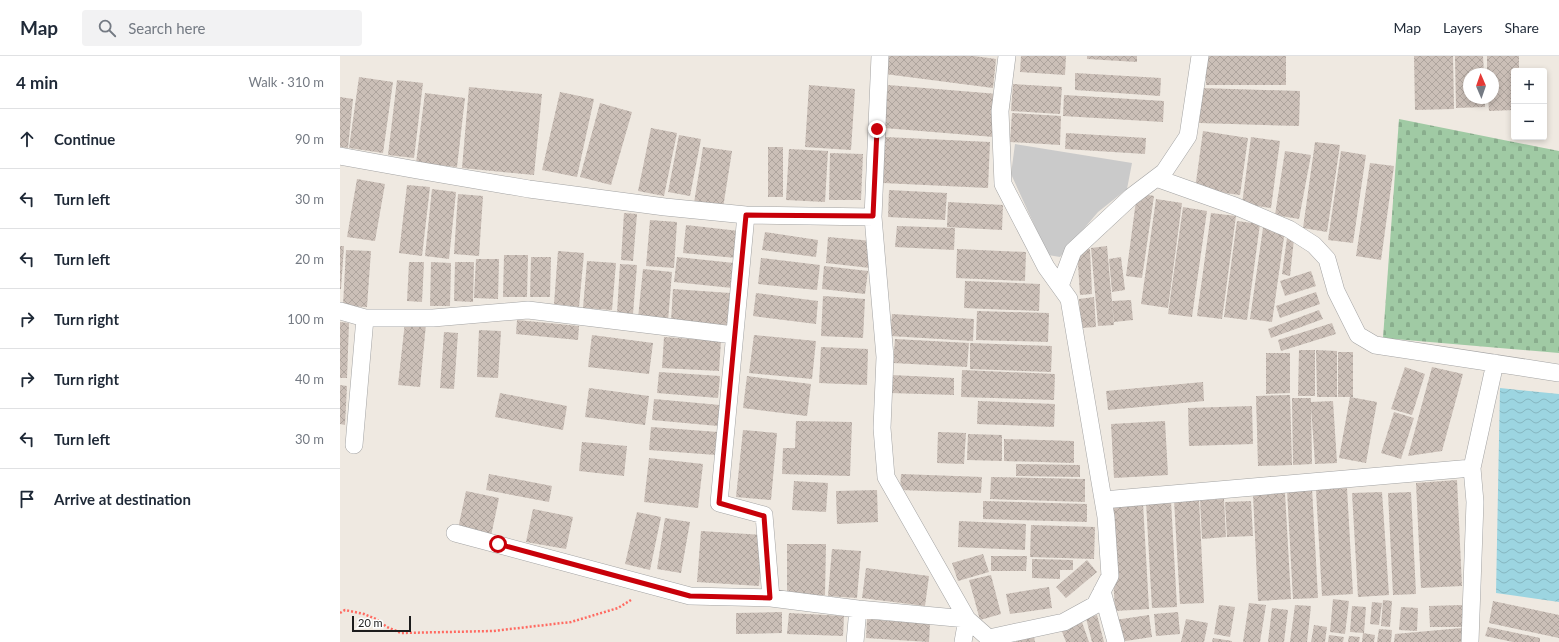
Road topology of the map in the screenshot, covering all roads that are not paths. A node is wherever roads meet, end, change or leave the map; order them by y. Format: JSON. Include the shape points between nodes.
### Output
{"nodes":[{"id":1,"x":880,"y":56,"type":"edge"},
{"id":2,"x":1007,"y":56,"type":"edge"},
{"id":3,"x":1200,"y":56,"type":"edge"},
{"id":4,"x":340,"y":156,"type":"edge"},
{"id":5,"x":1156,"y":178,"type":"junction"},
{"id":6,"x":746,"y":215,"type":"junction"},
{"id":7,"x":873,"y":216,"type":"junction"},
{"id":8,"x":1060,"y":286,"type":"junction"},
{"id":9,"x":340,"y":311,"type":"edge"},
{"id":10,"x":365,"y":318,"type":"junction"},
{"id":11,"x":734,"y":335,"type":"junction"},
{"id":12,"x":1495,"y":363,"type":"junction"},
{"id":13,"x":1559,"y":373,"type":"edge"},
{"id":14,"x":354,"y":445,"type":"dead end"},
{"id":15,"x":1472,"y":468,"type":"junction"},
{"id":16,"x":1103,"y":500,"type":"junction"},
{"id":17,"x":455,"y":532,"type":"dead end"},
{"id":18,"x":1102,"y":591,"type":"junction"},
{"id":19,"x":770,"y":598,"type":"junction"},
{"id":20,"x":858,"y":609,"type":"junction"},
{"id":21,"x":967,"y":619,"type":"junction"},
{"id":22,"x":991,"y":640,"type":"edge"},
{"id":23,"x":855,"y":642,"type":"edge"},
{"id":24,"x":963,"y":642,"type":"edge"},
{"id":25,"x":1116,"y":642,"type":"edge"},
{"id":26,"x":1470,"y":642,"type":"edge"}],
"edges":[{"from":1,"to":7,"type":"street"},
{"from":2,"to":8,"type":"street","via":[[1000,111],[1003,184],[1046,267]]},
{"from":3,"to":5,"type":"street","via":[[1188,136],[1164,172]]},
{"from":4,"to":6,"type":"street","via":[[529,189]]},
{"from":5,"to":8,"type":"street","via":[[1131,197],[1073,251]]},
{"from":5,"to":12,"type":"street","via":[[1262,217],[1289,229],[1314,245],[1327,259],[1336,291],[1358,334],[1375,345]]},
{"from":6,"to":7,"type":"street"},
{"from":6,"to":11,"type":"street"},
{"from":7,"to":21,"type":"street","via":[[885,357],[882,428],[886,477]]},
{"from":8,"to":16,"type":"street","via":[[1069,299]]},
{"from":9,"to":10,"type":"street"},
{"from":10,"to":11,"type":"street","via":[[433,318],[528,310]]},
{"from":10,"to":14,"type":"street"},
{"from":11,"to":19,"type":"street","via":[[719,503],[764,516]]},
{"from":12,"to":13,"type":"street"},
{"from":12,"to":15,"type":"street"},
{"from":15,"to":16,"type":"street"},
{"from":15,"to":26,"type":"street","via":[[1475,502]]},
{"from":16,"to":18,"type":"street","via":[[1110,576]]},
{"from":17,"to":19,"type":"street","via":[[690,596]]},
{"from":18,"to":22,"type":"street","via":[[1095,605],[1064,622]]},
{"from":18,"to":25,"type":"street"},
{"from":19,"to":20,"type":"street"},
{"from":20,"to":21,"type":"street"},
{"from":20,"to":23,"type":"street"},
{"from":21,"to":22,"type":"street"},
{"from":21,"to":24,"type":"street"}]}
